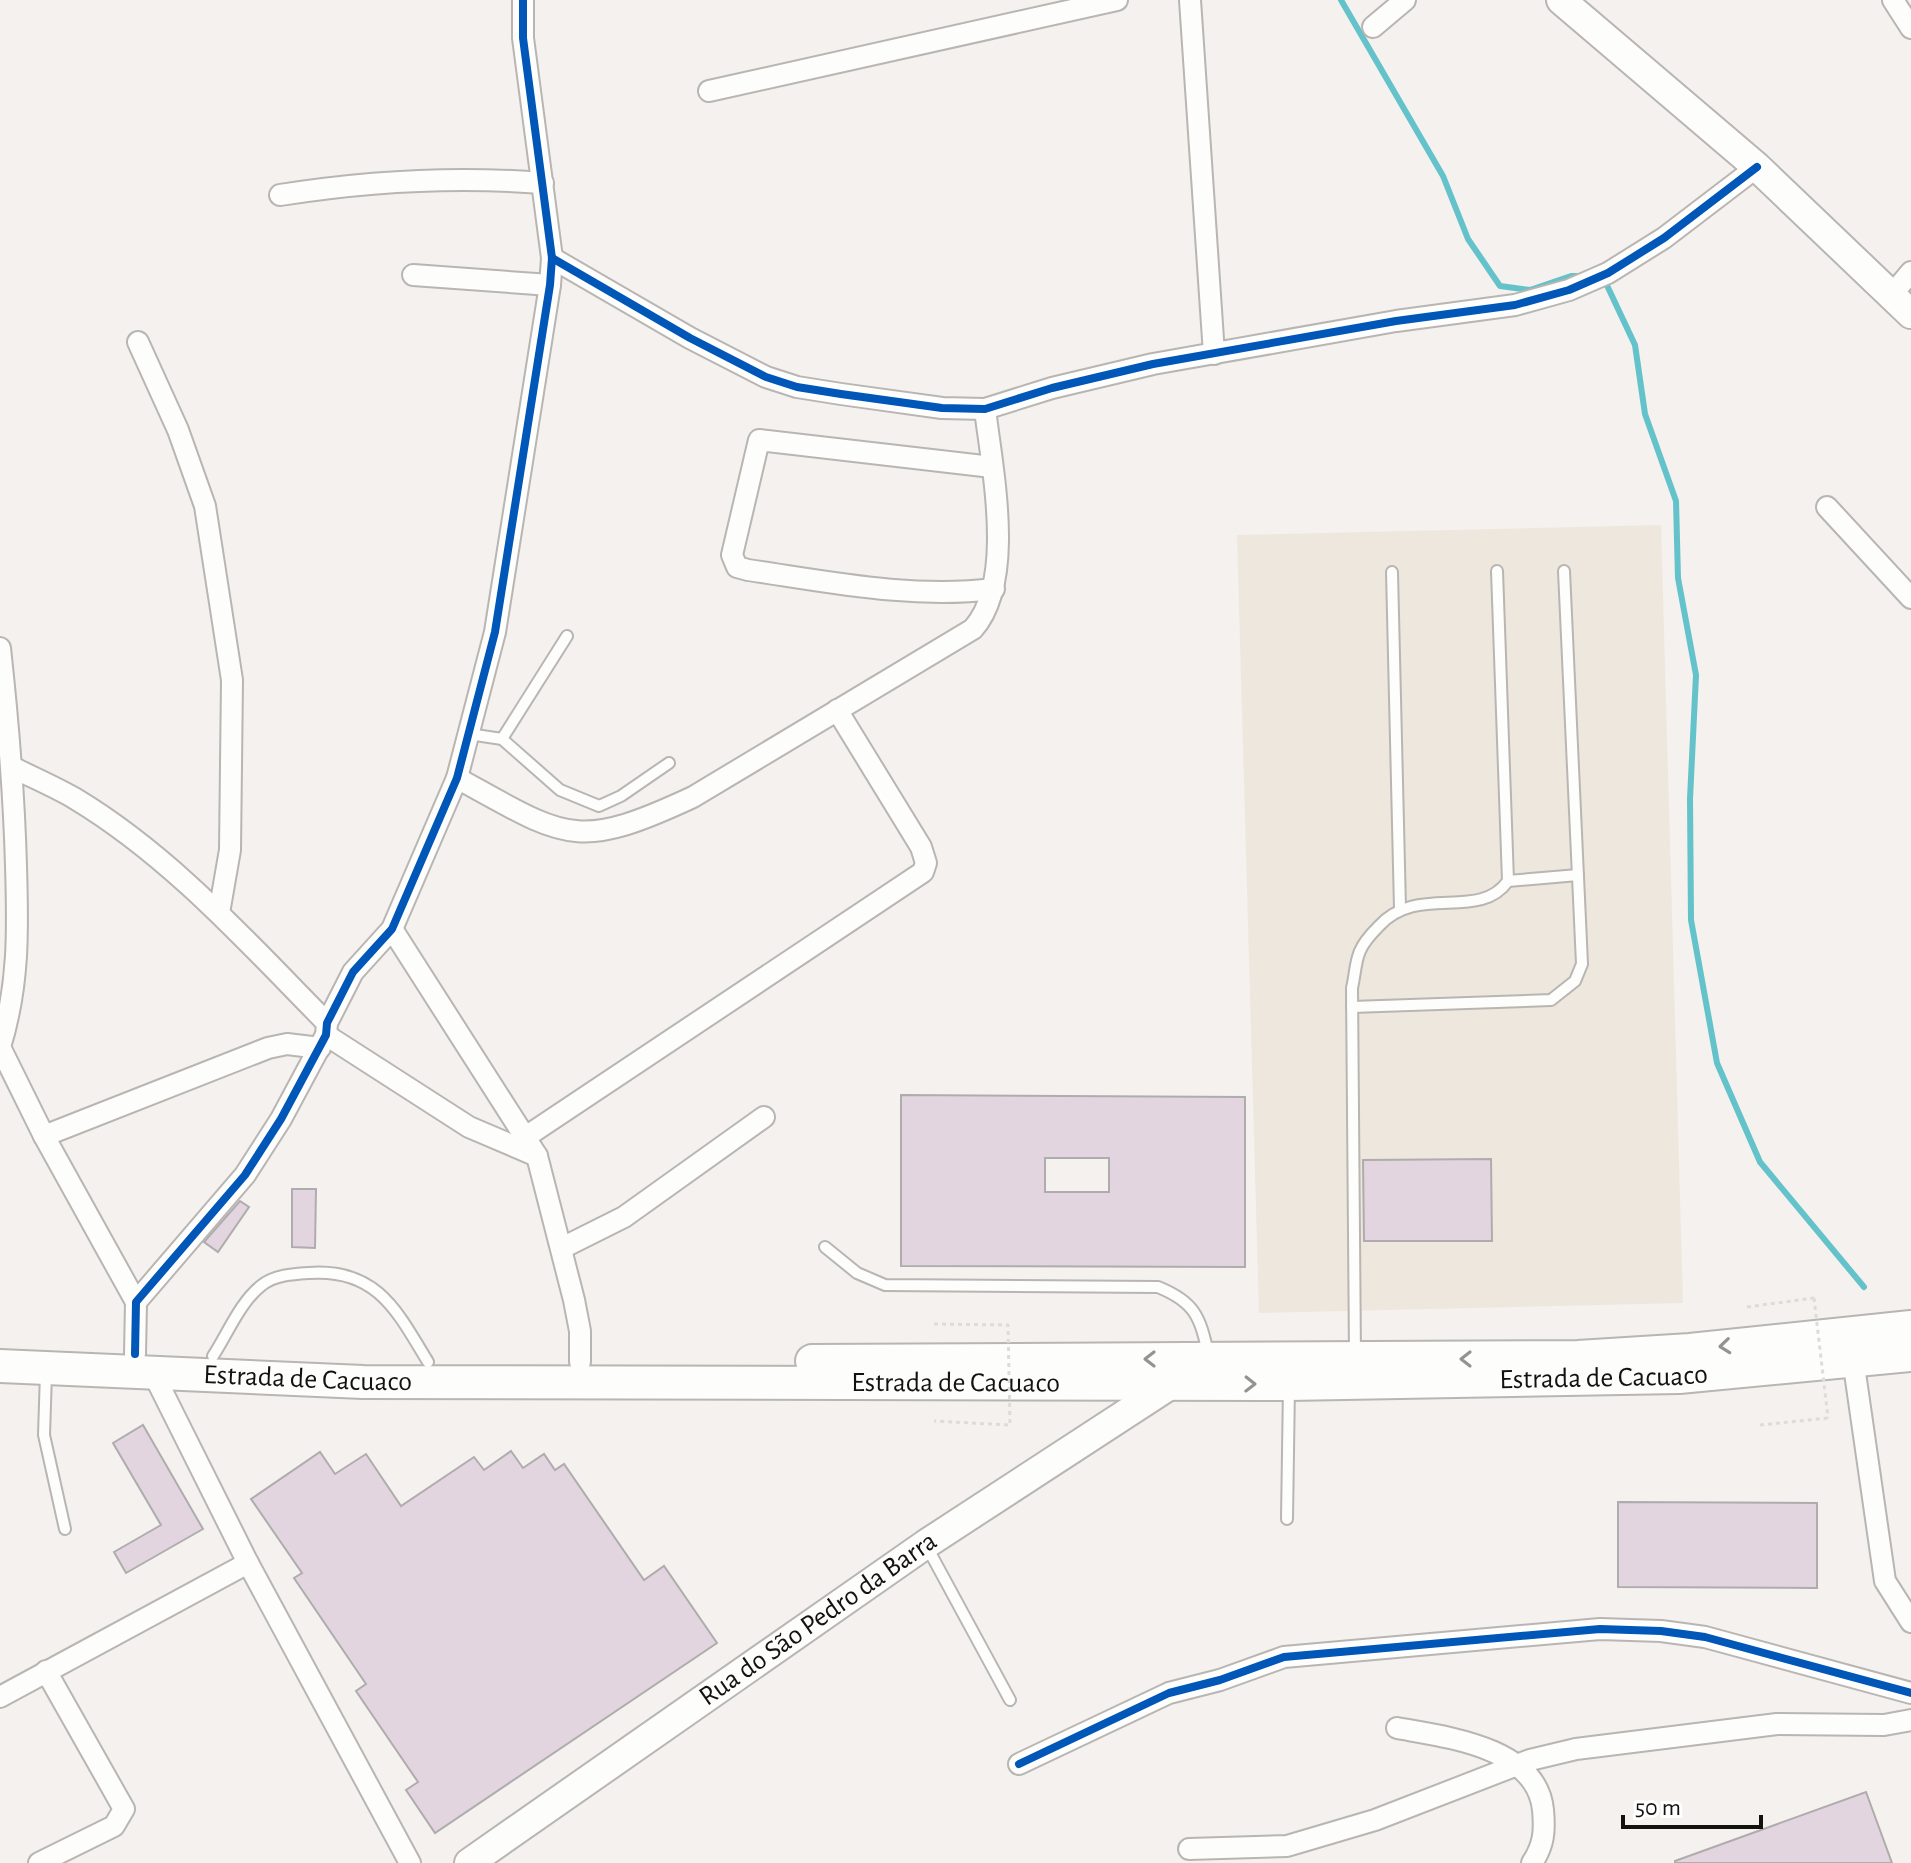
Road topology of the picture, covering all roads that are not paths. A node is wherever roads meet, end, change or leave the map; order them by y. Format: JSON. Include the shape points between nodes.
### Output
{"nodes":[{"id":1,"x":523,"y":0,"type":"edge"},
{"id":2,"x":1117,"y":0,"type":"edge"},
{"id":3,"x":1190,"y":0,"type":"edge"},
{"id":4,"x":1405,"y":0,"type":"edge"},
{"id":5,"x":1561,"y":0,"type":"edge"},
{"id":6,"x":1893,"y":0,"type":"edge"},
{"id":7,"x":1373,"y":27,"type":"dead end"},
{"id":8,"x":1911,"y":28,"type":"edge"},
{"id":9,"x":709,"y":91,"type":"dead end"},
{"id":10,"x":1757,"y":167,"type":"junction"},
{"id":11,"x":543,"y":183,"type":"junction"},
{"id":12,"x":280,"y":195,"type":"dead end"},
{"id":13,"x":552,"y":258,"type":"junction"},
{"id":14,"x":1911,"y":272,"type":"edge"},
{"id":15,"x":413,"y":275,"type":"dead end"},
{"id":16,"x":550,"y":285,"type":"junction"},
{"id":17,"x":1901,"y":306,"type":"edge"},
{"id":18,"x":138,"y":342,"type":"dead end"},
{"id":19,"x":1214,"y":354,"type":"junction"},
{"id":20,"x":985,"y":409,"type":"junction"},
{"id":21,"x":992,"y":467,"type":"junction"},
{"id":22,"x":1827,"y":507,"type":"dead end"},
{"id":23,"x":1497,"y":571,"type":"dead end"},
{"id":24,"x":1564,"y":571,"type":"dead end"},
{"id":25,"x":1392,"y":572,"type":"dead end"},
{"id":26,"x":994,"y":589,"type":"junction"},
{"id":27,"x":1911,"y":598,"type":"edge"},
{"id":28,"x":567,"y":636,"type":"dead end"},
{"id":29,"x":0,"y":648,"type":"edge"},
{"id":30,"x":837,"y":710,"type":"junction"},
{"id":31,"x":469,"y":734,"type":"junction"},
{"id":32,"x":502,"y":739,"type":"junction"},
{"id":33,"x":669,"y":763,"type":"dead end"},
{"id":34,"x":14,"y":768,"type":"junction"},
{"id":35,"x":457,"y":778,"type":"junction"},
{"id":36,"x":1578,"y":875,"type":"junction"},
{"id":37,"x":1508,"y":881,"type":"junction"},
{"id":38,"x":1400,"y":908,"type":"junction"},
{"id":39,"x":219,"y":913,"type":"junction"},
{"id":40,"x":392,"y":929,"type":"junction"},
{"id":41,"x":1352,"y":1007,"type":"junction"},
{"id":42,"x":324,"y":1035,"type":"junction"},
{"id":43,"x":0,"y":1047,"type":"edge"},
{"id":44,"x":764,"y":1117,"type":"dead end"},
{"id":45,"x":44,"y":1136,"type":"junction"},
{"id":46,"x":527,"y":1136,"type":"junction"},
{"id":47,"x":537,"y":1156,"type":"junction"},
{"id":48,"x":825,"y":1247,"type":"dead end"},
{"id":49,"x":562,"y":1248,"type":"junction"},
{"id":50,"x":136,"y":1302,"type":"junction"},
{"id":51,"x":1911,"y":1327,"type":"edge"},
{"id":52,"x":0,"y":1352,"type":"edge"},
{"id":53,"x":1911,"y":1355,"type":"edge"},
{"id":54,"x":213,"y":1356,"type":"junction"},
{"id":55,"x":1355,"y":1358,"type":"junction"},
{"id":56,"x":1209,"y":1359,"type":"junction"},
{"id":57,"x":1853,"y":1359,"type":"junction"},
{"id":58,"x":428,"y":1362,"type":"junction"},
{"id":59,"x":580,"y":1362,"type":"junction"},
{"id":60,"x":145,"y":1364,"type":"junction"},
{"id":61,"x":46,"y":1365,"type":"junction"},
{"id":62,"x":0,"y":1366,"type":"edge"},
{"id":63,"x":1173,"y":1383,"type":"junction"},
{"id":64,"x":1289,"y":1384,"type":"junction"},
{"id":65,"x":1287,"y":1519,"type":"dead end"},
{"id":66,"x":65,"y":1529,"type":"dead end"},
{"id":67,"x":926,"y":1544,"type":"junction"},
{"id":68,"x":248,"y":1563,"type":"junction"},
{"id":69,"x":1911,"y":1622,"type":"edge"},
{"id":70,"x":46,"y":1671,"type":"junction"},
{"id":71,"x":1911,"y":1693,"type":"edge"},
{"id":72,"x":0,"y":1697,"type":"edge"},
{"id":73,"x":1010,"y":1700,"type":"dead end"},
{"id":74,"x":1911,"y":1720,"type":"edge"},
{"id":75,"x":1397,"y":1728,"type":"dead end"},
{"id":76,"x":1019,"y":1764,"type":"dead end"},
{"id":77,"x":1515,"y":1766,"type":"junction"},
{"id":78,"x":1189,"y":1849,"type":"dead end"},
{"id":79,"x":39,"y":1863,"type":"edge"},
{"id":80,"x":410,"y":1863,"type":"edge"},
{"id":81,"x":469,"y":1863,"type":"edge"},
{"id":82,"x":1532,"y":1863,"type":"edge"}],
"edges":[{"from":1,"to":11,"type":"street","via":[[523,38]]},
{"from":2,"to":9,"type":"street"},
{"from":3,"to":19,"type":"street"},
{"from":4,"to":7,"type":"street"},
{"from":5,"to":10,"type":"street"},
{"from":6,"to":8,"type":"street"},
{"from":10,"to":17,"type":"street"},
{"from":10,"to":19,"type":"street","via":[[1664,238],[1569,290],[1515,305]]},
{"from":11,"to":12,"type":"street","via":[[463,178],[366,181]]},
{"from":11,"to":13,"type":"street"},
{"from":13,"to":16,"type":"street"},
{"from":13,"to":20,"type":"street","via":[[766,377],[841,394]]},
{"from":14,"to":17,"type":"street"},
{"from":15,"to":16,"type":"street"},
{"from":16,"to":31,"type":"street","via":[[497,619]]},
{"from":18,"to":39,"type":"street","via":[[205,506],[232,680],[230,850]]},
{"from":19,"to":20,"type":"street","via":[[1052,388]]},
{"from":20,"to":21,"type":"street"},
{"from":21,"to":26,"type":"street"},
{"from":21,"to":26,"type":"street","via":[[759,440],[732,555],[737,567],[748,570],[890,590],[945,594]]},
{"from":22,"to":27,"type":"street"},
{"from":23,"to":37,"type":"lane"},
{"from":24,"to":36,"type":"lane"},
{"from":25,"to":38,"type":"lane"},
{"from":26,"to":30,"type":"street","via":[[973,629]]},
{"from":28,"to":32,"type":"lane"},
{"from":29,"to":34,"type":"street"},
{"from":30,"to":35,"type":"street","via":[[693,797],[597,833],[572,834],[552,827]]},
{"from":30,"to":46,"type":"street","via":[[921,847],[923,872]]},
{"from":31,"to":32,"type":"lane"},
{"from":31,"to":35,"type":"street"},
{"from":32,"to":33,"type":"lane","via":[[560,790],[599,806]]},
{"from":34,"to":39,"type":"street","via":[[110,821]]},
{"from":34,"to":43,"type":"street","via":[[18,965]]},
{"from":35,"to":40,"type":"street"},
{"from":36,"to":37,"type":"lane"},
{"from":36,"to":41,"type":"lane","via":[[1582,964],[1575,981],[1551,1000]]},
{"from":37,"to":38,"type":"lane","via":[[1499,894],[1481,901]]},
{"from":38,"to":41,"type":"lane","via":[[1360,951]]},
{"from":39,"to":42,"type":"street"},
{"from":40,"to":42,"type":"street","via":[[353,972]]},
{"from":40,"to":46,"type":"street"},
{"from":41,"to":55,"type":"lane"},
{"from":42,"to":45,"type":"street","via":[[268,1048]]},
{"from":42,"to":47,"type":"street","via":[[469,1127]]},
{"from":42,"to":50,"type":"street","via":[[245,1175]]},
{"from":43,"to":45,"type":"street"},
{"from":44,"to":49,"type":"street","via":[[624,1217]]},
{"from":45,"to":50,"type":"street"},
{"from":46,"to":47,"type":"street"},
{"from":47,"to":49,"type":"street"},
{"from":48,"to":56,"type":"lane","via":[[857,1273],[885,1285],[1158,1287],[1186,1302],[1201,1319]]},
{"from":49,"to":59,"type":"street","via":[[580,1331]]},
{"from":50,"to":60,"type":"street"},
{"from":51,"to":55,"type":"main road","name":"Estrada de Cacuaco","one_way":true,"via":[[1578,1357]]},
{"from":52,"to":60,"type":"main road","name":"Estrada de Cacuaco"},
{"from":53,"to":57,"type":"main road","name":"Estrada de Cacuaco"},
{"from":54,"to":58,"type":"main road","name":"Estrada de Cacuaco"},
{"from":54,"to":58,"type":"lane","via":[[249,1297],[265,1282],[292,1274],[328,1273],[354,1277],[393,1305]]},
{"from":54,"to":60,"type":"main road","name":"Estrada de Cacuaco"},
{"from":55,"to":56,"type":"main road","name":"Estrada de Cacuaco"},
{"from":56,"to":59,"type":"main road","name":"Estrada de Cacuaco","one_way":true},
{"from":57,"to":64,"type":"main road","name":"Estrada de Cacuaco","via":[[1679,1377]]},
{"from":57,"to":69,"type":"street","via":[[1883,1572]]},
{"from":58,"to":59,"type":"main road","name":"Estrada de Cacuaco"},
{"from":60,"to":61,"type":"main road","name":"Estrada de Cacuaco"},
{"from":60,"to":63,"type":"main road","name":"Estrada de Cacuaco","via":[[363,1382]]},
{"from":60,"to":68,"type":"street"},
{"from":61,"to":62,"type":"main road","name":"Estrada de Cacuaco"},
{"from":61,"to":66,"type":"lane","via":[[44,1435]]},
{"from":63,"to":64,"type":"main road","name":"Estrada de Cacuaco","one_way":true},
{"from":63,"to":67,"type":"street","name":"Rua do São Pedro da Barra"},
{"from":64,"to":65,"type":"lane"},
{"from":67,"to":73,"type":"lane"},
{"from":67,"to":81,"type":"street","name":"Rua do São Pedro da Barra"},
{"from":68,"to":70,"type":"street"},
{"from":68,"to":80,"type":"street"},
{"from":70,"to":72,"type":"street"},
{"from":70,"to":79,"type":"street","via":[[124,1809],[114,1826]]},
{"from":71,"to":76,"type":"street","via":[[1705,1637],[1600,1629],[1284,1657],[1169,1693]]},
{"from":74,"to":77,"type":"street","via":[[1873,1725],[1791,1723],[1711,1732],[1576,1749]]},
{"from":75,"to":77,"type":"street","via":[[1483,1746]]},
{"from":77,"to":78,"type":"street","via":[[1375,1820],[1287,1846]]},
{"from":77,"to":82,"type":"street","via":[[1530,1779],[1542,1802],[1544,1839]]}]}
